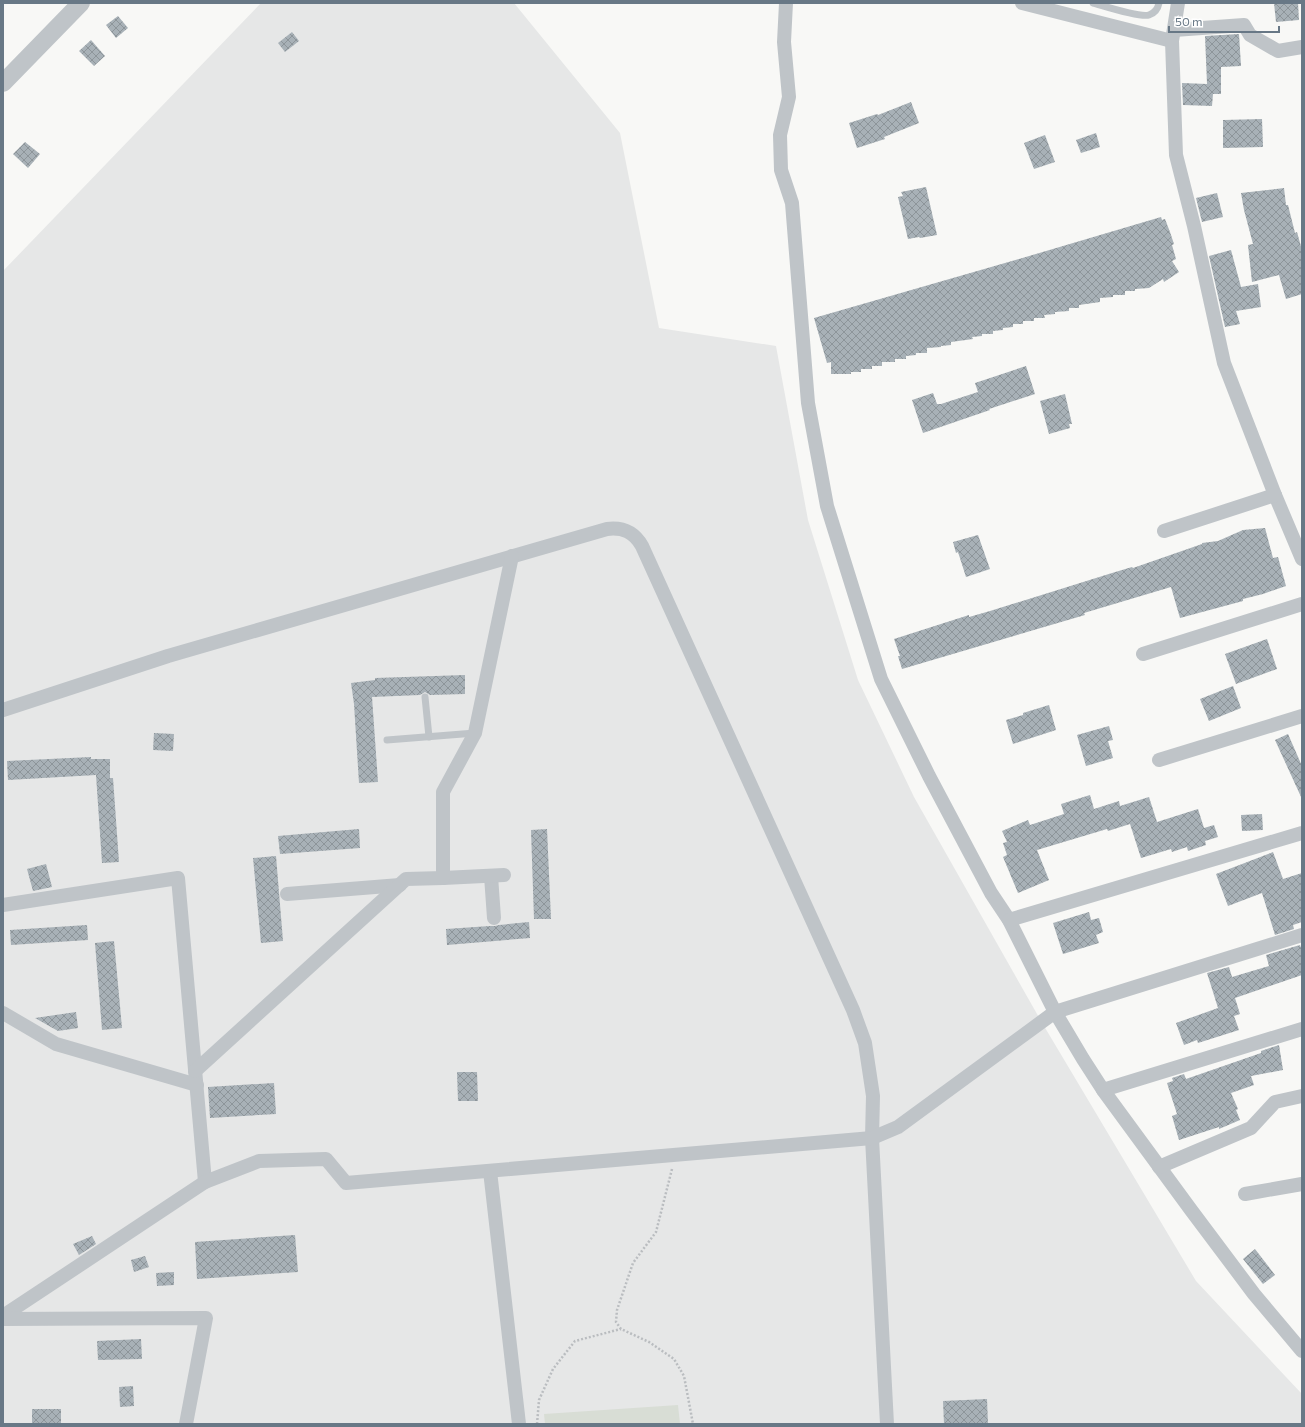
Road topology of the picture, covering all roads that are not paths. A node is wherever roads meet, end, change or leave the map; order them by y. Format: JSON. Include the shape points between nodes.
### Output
{"nodes":[{"id":1,"x":80,"y":3,"type":"edge"},
{"id":2,"x":786,"y":3,"type":"edge"},
{"id":3,"x":1022,"y":3,"type":"edge"},
{"id":4,"x":1093,"y":3,"type":"edge"},
{"id":5,"x":1159,"y":3,"type":"edge"},
{"id":6,"x":1178,"y":3,"type":"edge"},
{"id":7,"x":1173,"y":35,"type":"junction"},
{"id":8,"x":1302,"y":47,"type":"edge"},
{"id":9,"x":3,"y":83,"type":"edge"},
{"id":10,"x":1275,"y":495,"type":"junction"},
{"id":11,"x":1164,"y":531,"type":"dead end"},
{"id":12,"x":1299,"y":544,"type":"edge"},
{"id":13,"x":512,"y":556,"type":"junction"},
{"id":14,"x":1302,"y":559,"type":"edge"},
{"id":15,"x":1302,"y":604,"type":"edge"},
{"id":16,"x":1142,"y":654,"type":"dead end"},
{"id":17,"x":425,"y":696,"type":"dead end"},
{"id":18,"x":3,"y":710,"type":"edge"},
{"id":19,"x":1302,"y":716,"type":"edge"},
{"id":20,"x":475,"y":733,"type":"junction"},
{"id":21,"x":429,"y":737,"type":"junction"},
{"id":22,"x":387,"y":740,"type":"dead end"},
{"id":23,"x":1159,"y":760,"type":"dead end"},
{"id":24,"x":1302,"y":833,"type":"edge"},
{"id":25,"x":443,"y":878,"type":"junction"},
{"id":26,"x":400,"y":885,"type":"junction"},
{"id":27,"x":286,"y":894,"type":"dead end"},
{"id":28,"x":3,"y":905,"type":"edge"},
{"id":29,"x":494,"y":918,"type":"dead end"},
{"id":30,"x":1009,"y":920,"type":"junction"},
{"id":31,"x":1302,"y":935,"type":"edge"},
{"id":32,"x":1055,"y":1012,"type":"junction"},
{"id":33,"x":3,"y":1013,"type":"edge"},
{"id":34,"x":1302,"y":1029,"type":"edge"},
{"id":35,"x":195,"y":1071,"type":"junction"},
{"id":36,"x":197,"y":1085,"type":"junction"},
{"id":37,"x":1103,"y":1090,"type":"junction"},
{"id":38,"x":1302,"y":1096,"type":"edge"},
{"id":39,"x":872,"y":1138,"type":"junction"},
{"id":40,"x":1159,"y":1167,"type":"junction"},
{"id":41,"x":490,"y":1171,"type":"junction"},
{"id":42,"x":205,"y":1182,"type":"junction"},
{"id":43,"x":1302,"y":1184,"type":"edge"},
{"id":44,"x":1244,"y":1194,"type":"dead end"},
{"id":45,"x":3,"y":1317,"type":"edge"},
{"id":46,"x":1302,"y":1350,"type":"edge"},
{"id":47,"x":186,"y":1424,"type":"edge"},
{"id":48,"x":519,"y":1424,"type":"edge"},
{"id":49,"x":887,"y":1424,"type":"edge"}],
"edges":[{"from":1,"to":9,"type":"street"},
{"from":2,"to":30,"type":"street","via":[[784,42],[789,97],[780,135],[781,170],[792,203],[808,403],[827,506],[881,679],[991,893]]},
{"from":3,"to":7,"type":"street"},
{"from":4,"to":5,"type":"lane","via":[[1144,16],[1154,13]]},
{"from":6,"to":7,"type":"street"},
{"from":7,"to":8,"type":"street","via":[[1244,25],[1250,35],[1278,51]]},
{"from":7,"to":10,"type":"street","via":[[1176,155],[1224,363]]},
{"from":10,"to":11,"type":"street"},
{"from":10,"to":12,"type":"street"},
{"from":12,"to":14,"type":"street"},
{"from":13,"to":18,"type":"street","via":[[168,656]]},
{"from":13,"to":20,"type":"street"},
{"from":13,"to":39,"type":"street","via":[[607,529],[622,529],[639,541],[853,1010],[865,1043],[873,1096]]},
{"from":15,"to":16,"type":"street"},
{"from":17,"to":21,"type":"lane"},
{"from":19,"to":23,"type":"street"},
{"from":20,"to":21,"type":"lane"},
{"from":20,"to":25,"type":"street","via":[[443,792]]},
{"from":21,"to":22,"type":"lane"},
{"from":24,"to":30,"type":"street"},
{"from":25,"to":26,"type":"street","via":[[406,879]]},
{"from":25,"to":29,"type":"street","via":[[498,875]]},
{"from":26,"to":27,"type":"street"},
{"from":26,"to":35,"type":"street"},
{"from":28,"to":35,"type":"street","via":[[178,878]]},
{"from":30,"to":32,"type":"street"},
{"from":31,"to":32,"type":"street"},
{"from":32,"to":37,"type":"street"},
{"from":32,"to":39,"type":"street","via":[[898,1127]]},
{"from":33,"to":36,"type":"street","via":[[56,1044]]},
{"from":34,"to":37,"type":"street"},
{"from":35,"to":36,"type":"street"},
{"from":36,"to":42,"type":"street"},
{"from":37,"to":40,"type":"street"},
{"from":38,"to":40,"type":"street","via":[[1275,1102],[1251,1128]]},
{"from":39,"to":41,"type":"street"},
{"from":39,"to":49,"type":"street"},
{"from":40,"to":46,"type":"street","via":[[1254,1294]]},
{"from":41,"to":42,"type":"street","via":[[346,1183],[326,1158],[259,1161]]},
{"from":41,"to":48,"type":"street"},
{"from":42,"to":45,"type":"street"},
{"from":43,"to":44,"type":"street"},
{"from":45,"to":47,"type":"street","via":[[206,1318]]}]}
